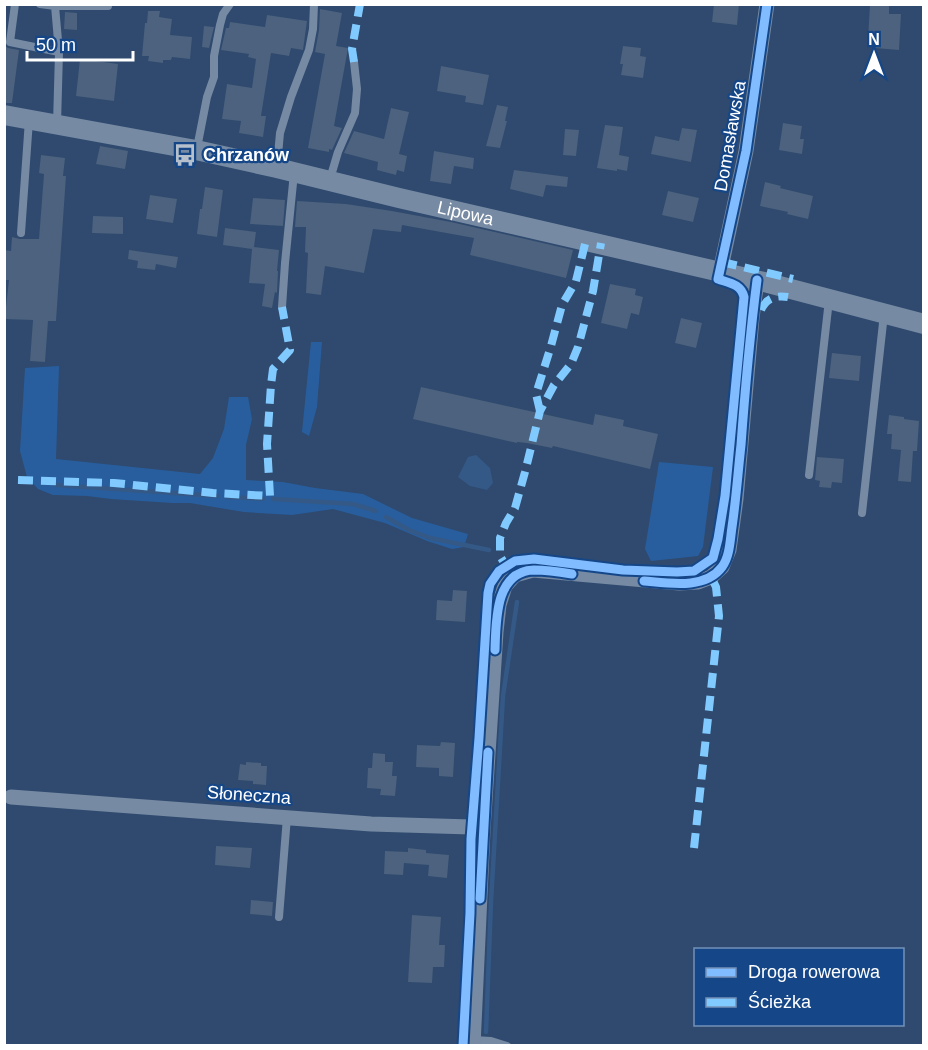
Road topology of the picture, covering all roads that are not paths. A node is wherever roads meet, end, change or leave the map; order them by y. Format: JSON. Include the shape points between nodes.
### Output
{"nodes":[{"id":1,"x":15,"y":4,"type":"edge"},
{"id":2,"x":40,"y":4,"type":"edge"},
{"id":3,"x":108,"y":4,"type":"edge"},
{"id":4,"x":230,"y":4,"type":"edge"},
{"id":5,"x":314,"y":4,"type":"edge"},
{"id":6,"x":767,"y":4,"type":"edge"},
{"id":7,"x":55,"y":6,"type":"junction"},
{"id":8,"x":59,"y":52,"type":"junction"},
{"id":9,"x":354,"y":62,"type":"dead end"},
{"id":10,"x":4,"y":115,"type":"edge"},
{"id":11,"x":30,"y":119,"type":"junction"},
{"id":12,"x":57,"y":124,"type":"junction"},
{"id":13,"x":196,"y":150,"type":"junction"},
{"id":14,"x":286,"y":170,"type":"junction"},
{"id":15,"x":330,"y":181,"type":"junction"},
{"id":16,"x":21,"y":233,"type":"dead end"},
{"id":17,"x":720,"y":272,"type":"junction"},
{"id":18,"x":757,"y":280,"type":"junction"},
{"id":19,"x":830,"y":298,"type":"junction"},
{"id":20,"x":282,"y":307,"type":"dead end"},
{"id":21,"x":884,"y":313,"type":"junction"},
{"id":22,"x":924,"y":324,"type":"edge"},
{"id":23,"x":809,"y":475,"type":"dead end"},
{"id":24,"x":862,"y":513,"type":"dead end"},
{"id":25,"x":8,"y":797,"type":"edge"},
{"id":26,"x":287,"y":817,"type":"junction"},
{"id":27,"x":483,"y":830,"type":"junction"},
{"id":28,"x":279,"y":917,"type":"dead end"},
{"id":29,"x":473,"y":1043,"type":"edge"},
{"id":30,"x":507,"y":1046,"type":"edge"}],
"edges":[{"from":1,"to":8,"type":"lane","via":[[10,42]]},
{"from":2,"to":7,"type":"lane"},
{"from":3,"to":7,"type":"lane"},
{"from":4,"to":13,"type":"lane","via":[[220,25],[214,77]]},
{"from":5,"to":14,"type":"lane","via":[[309,50],[280,133]]},
{"from":6,"to":17,"type":"street","name":"Domasławska","via":[[746,151]]},
{"from":7,"to":8,"type":"lane"},
{"from":8,"to":12,"type":"lane"},
{"from":9,"to":15,"type":"lane","via":[[355,113]]},
{"from":10,"to":11,"type":"street","name":"Lipowa"},
{"from":11,"to":12,"type":"street","name":"Lipowa"},
{"from":11,"to":16,"type":"lane"},
{"from":12,"to":13,"type":"street","name":"Lipowa"},
{"from":13,"to":14,"type":"street","name":"Lipowa"},
{"from":14,"to":15,"type":"street","name":"Lipowa"},
{"from":14,"to":20,"type":"lane"},
{"from":15,"to":17,"type":"street","name":"Lipowa"},
{"from":17,"to":18,"type":"street","name":"Lipowa"},
{"from":18,"to":19,"type":"street","name":"Lipowa"},
{"from":18,"to":27,"type":"street","via":[[736,499],[729,550],[722,567],[711,576],[689,583],[533,570],[512,578],[505,586],[496,632]]},
{"from":19,"to":21,"type":"street","name":"Lipowa"},
{"from":19,"to":23,"type":"lane"},
{"from":21,"to":22,"type":"street","name":"Lipowa"},
{"from":21,"to":24,"type":"lane"},
{"from":25,"to":26,"type":"street","name":"Słoneczna"},
{"from":26,"to":27,"type":"street","name":"Słoneczna"},
{"from":26,"to":28,"type":"lane"},
{"from":27,"to":29,"type":"street"},
{"from":29,"to":30,"type":"lane","via":[[491,1041]]}]}
